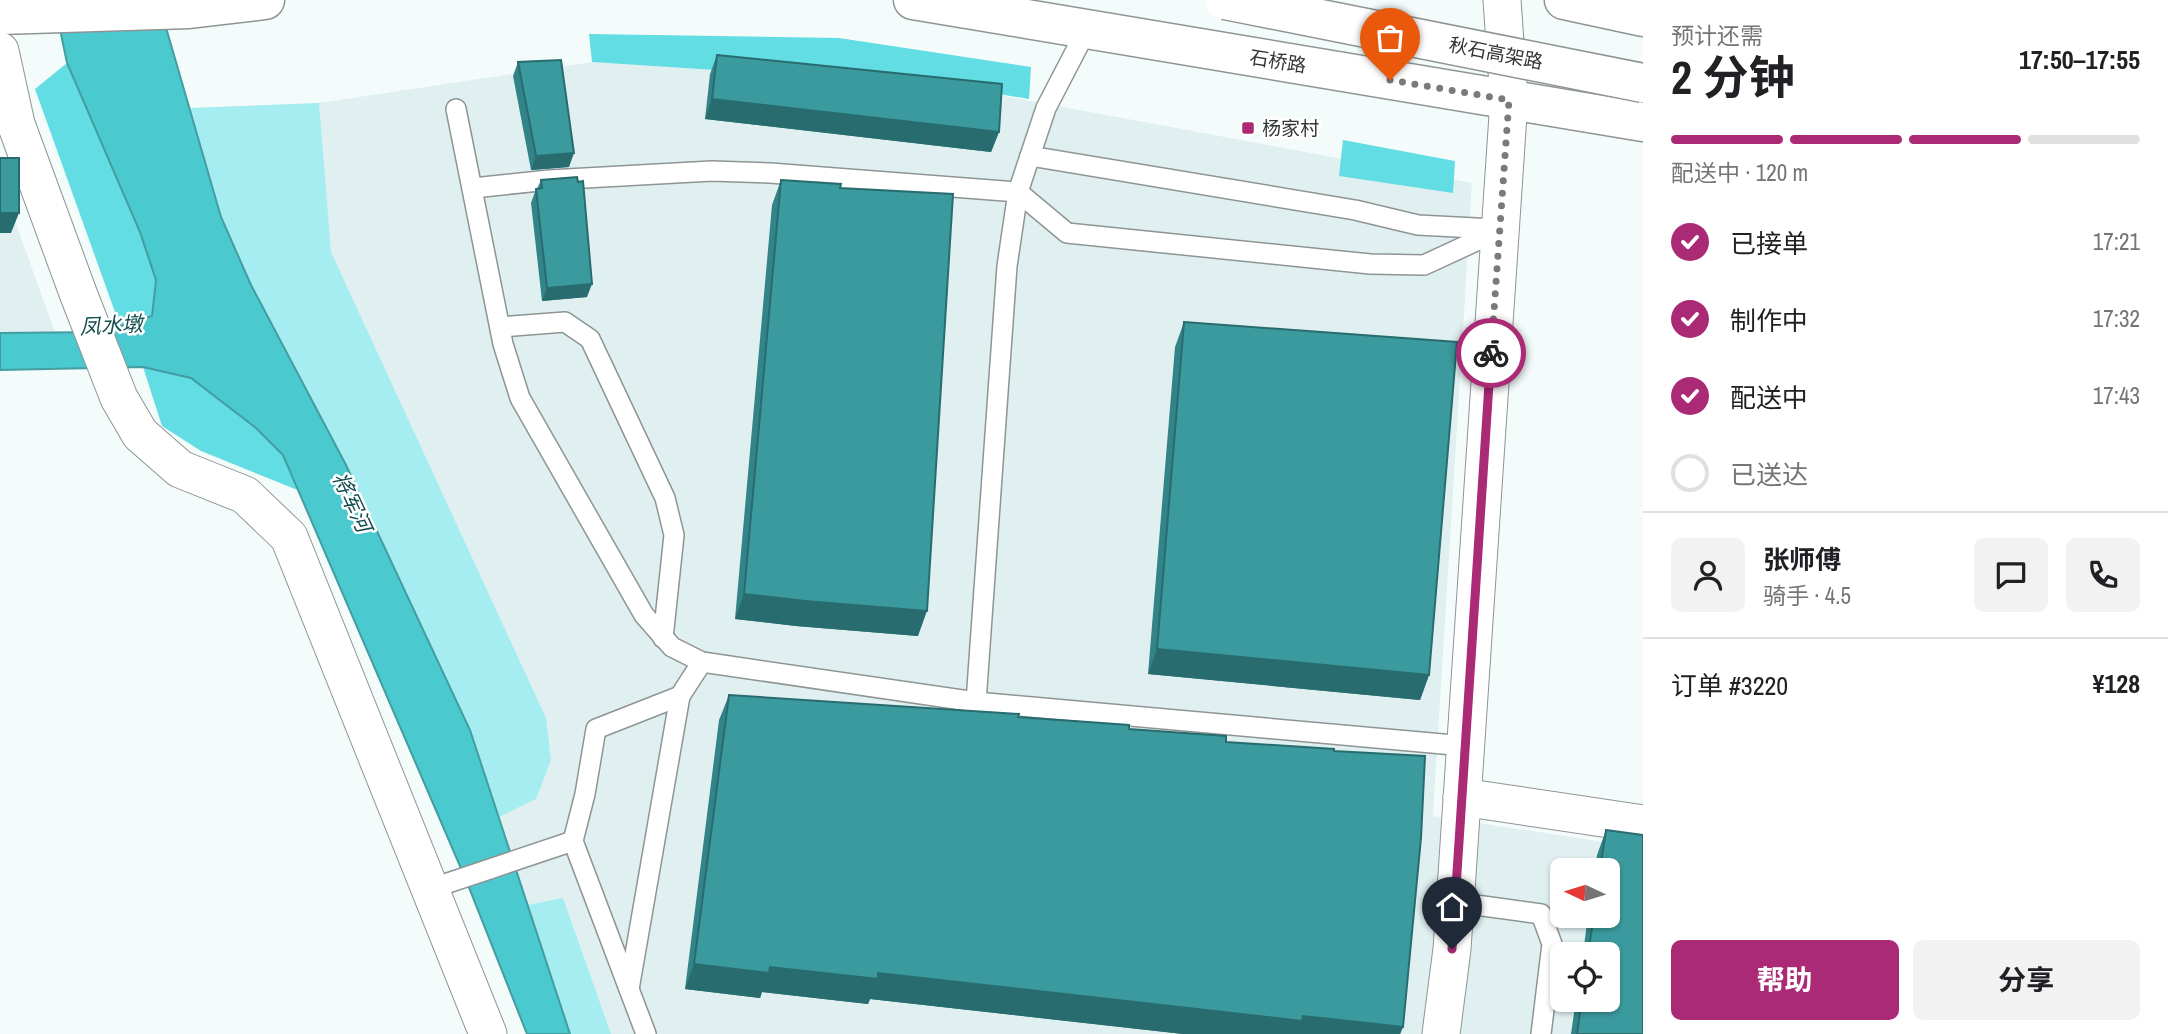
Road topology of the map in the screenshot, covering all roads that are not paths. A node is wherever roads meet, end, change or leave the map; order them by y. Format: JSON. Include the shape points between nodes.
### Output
{"nodes":[{"id":1,"x":265,"y":0,"type":"edge"},
{"id":2,"x":914,"y":0,"type":"edge"},
{"id":3,"x":1225,"y":0,"type":"edge"},
{"id":4,"x":1503,"y":0,"type":"edge"},
{"id":5,"x":1564,"y":0,"type":"edge"},
{"id":6,"x":0,"y":15,"type":"edge"},
{"id":7,"x":1643,"y":17,"type":"edge"},
{"id":8,"x":1087,"y":29,"type":"junction"},
{"id":9,"x":0,"y":51,"type":"edge"},
{"id":10,"x":1643,"y":83,"type":"edge"},
{"id":11,"x":1509,"y":100,"type":"junction"},
{"id":12,"x":456,"y":109,"type":"dead end"},
{"id":13,"x":1643,"y":122,"type":"edge"},
{"id":14,"x":8,"y":125,"type":"edge"},
{"id":15,"x":1030,"y":156,"type":"junction"},
{"id":16,"x":472,"y":188,"type":"junction"},
{"id":17,"x":1018,"y":192,"type":"junction"},
{"id":18,"x":1500,"y":230,"type":"junction"},
{"id":19,"x":500,"y":327,"type":"junction"},
{"id":20,"x":663,"y":638,"type":"junction"},
{"id":21,"x":702,"y":663,"type":"junction"},
{"id":22,"x":680,"y":696,"type":"junction"},
{"id":23,"x":976,"y":702,"type":"junction"},
{"id":24,"x":1465,"y":746,"type":"junction"},
{"id":25,"x":1462,"y":797,"type":"junction"},
{"id":26,"x":1643,"y":824,"type":"edge"},
{"id":27,"x":573,"y":841,"type":"junction"},
{"id":28,"x":430,"y":889,"type":"junction"},
{"id":29,"x":1454,"y":902,"type":"junction"},
{"id":30,"x":629,"y":990,"type":"junction"},
{"id":31,"x":488,"y":1034,"type":"edge"},
{"id":32,"x":646,"y":1034,"type":"edge"},
{"id":33,"x":1441,"y":1034,"type":"edge"},
{"id":34,"x":1541,"y":1034,"type":"edge"}],
"edges":[{"from":1,"to":6,"type":"main road","via":[[189,9]]},
{"from":2,"to":8,"type":"main road","name":"石桥路"},
{"from":3,"to":10,"type":"main road","name":"秋石高架路","bridge":true},
{"from":4,"to":11,"type":"street"},
{"from":5,"to":7,"type":"main road"},
{"from":8,"to":11,"type":"main road","name":"石桥路"},
{"from":8,"to":15,"type":"lane","via":[[1046,107]]},
{"from":9,"to":14,"type":"street"},
{"from":11,"to":13,"type":"main road","name":"石桥路"},
{"from":11,"to":18,"type":"street"},
{"from":12,"to":16,"type":"lane"},
{"from":14,"to":28,"type":"street","via":[[119,398],[140,434],[180,469],[245,495],[289,537]]},
{"from":15,"to":17,"type":"lane"},
{"from":15,"to":18,"type":"lane","via":[[1355,210],[1418,225]]},
{"from":16,"to":17,"type":"lane","via":[[712,171]]},
{"from":16,"to":19,"type":"lane"},
{"from":17,"to":18,"type":"lane","via":[[1067,233],[1370,264],[1424,265]]},
{"from":17,"to":23,"type":"lane","via":[[1007,266]]},
{"from":18,"to":24,"type":"street"},
{"from":19,"to":20,"type":"lane","via":[[520,398],[644,615]]},
{"from":19,"to":20,"type":"lane","via":[[565,322],[590,339],[665,498],[674,535]]},
{"from":20,"to":21,"type":"lane"},
{"from":21,"to":22,"type":"lane"},
{"from":21,"to":23,"type":"lane"},
{"from":22,"to":27,"type":"lane","via":[[596,729]]},
{"from":22,"to":30,"type":"lane"},
{"from":23,"to":24,"type":"lane"},
{"from":24,"to":25,"type":"street"},
{"from":25,"to":26,"type":"street"},
{"from":25,"to":29,"type":"street"},
{"from":27,"to":28,"type":"lane"},
{"from":27,"to":30,"type":"lane"},
{"from":28,"to":31,"type":"street"},
{"from":29,"to":33,"type":"street"},
{"from":29,"to":34,"type":"lane","via":[[1541,914],[1552,944]]},
{"from":30,"to":32,"type":"lane"}]}
